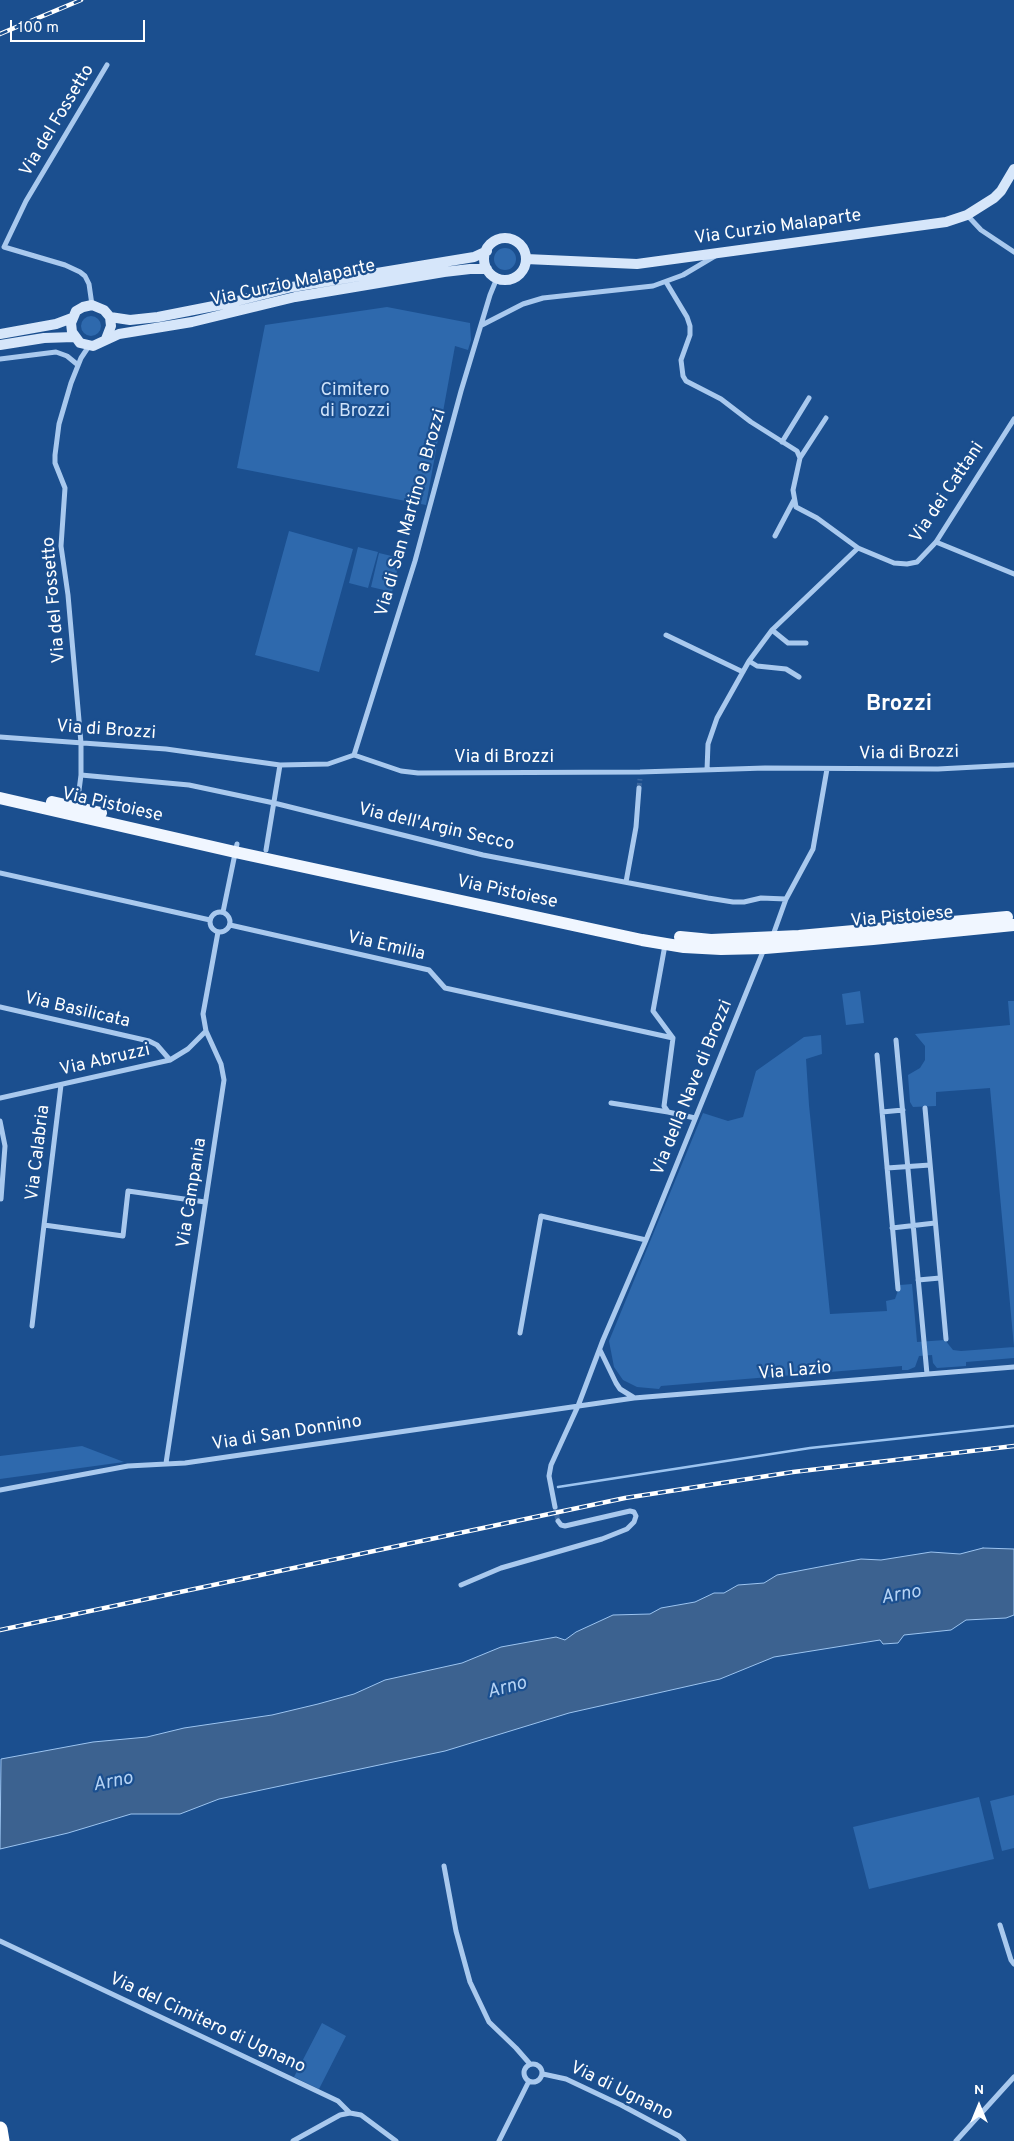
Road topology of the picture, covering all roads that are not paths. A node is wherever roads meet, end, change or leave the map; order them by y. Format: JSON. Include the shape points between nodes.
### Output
{"nodes":[{"id":1,"x":107,"y":65,"type":"dead end"},
{"id":2,"x":1014,"y":169,"type":"edge"},
{"id":3,"x":967,"y":215,"type":"junction"},
{"id":4,"x":486,"y":251,"type":"junction"},
{"id":5,"x":1014,"y":252,"type":"edge"},
{"id":6,"x":720,"y":253,"type":"junction"},
{"id":7,"x":526,"y":259,"type":"junction"},
{"id":8,"x":487,"y":270,"type":"junction"},
{"id":9,"x":497,"y":278,"type":"junction"},
{"id":10,"x":666,"y":282,"type":"junction"},
{"id":11,"x":92,"y":305,"type":"junction"},
{"id":12,"x":110,"y":317,"type":"junction"},
{"id":13,"x":72,"y":318,"type":"junction"},
{"id":14,"x":482,"y":325,"type":"junction"},
{"id":15,"x":0,"y":334,"type":"edge"},
{"id":16,"x":74,"y":337,"type":"junction"},
{"id":17,"x":106,"y":339,"type":"junction"},
{"id":18,"x":0,"y":345,"type":"edge"},
{"id":19,"x":89,"y":346,"type":"junction"},
{"id":20,"x":0,"y":359,"type":"edge"},
{"id":21,"x":78,"y":365,"type":"junction"},
{"id":22,"x":809,"y":398,"type":"dead end"},
{"id":23,"x":826,"y":418,"type":"dead end"},
{"id":24,"x":1014,"y":419,"type":"edge"},
{"id":25,"x":782,"y":442,"type":"junction"},
{"id":26,"x":800,"y":458,"type":"junction"},
{"id":27,"x":794,"y":500,"type":"junction"},
{"id":28,"x":775,"y":536,"type":"dead end"},
{"id":29,"x":936,"y":542,"type":"junction"},
{"id":30,"x":858,"y":548,"type":"junction"},
{"id":31,"x":1014,"y":574,"type":"edge"},
{"id":32,"x":772,"y":630,"type":"junction"},
{"id":33,"x":666,"y":635,"type":"dead end"},
{"id":34,"x":806,"y":643,"type":"dead end"},
{"id":35,"x":749,"y":661,"type":"junction"},
{"id":36,"x":743,"y":672,"type":"junction"},
{"id":37,"x":799,"y":676,"type":"dead end"},
{"id":38,"x":0,"y":737,"type":"edge"},
{"id":39,"x":81,"y":742,"type":"junction"},
{"id":40,"x":354,"y":755,"type":"junction"},
{"id":41,"x":280,"y":765,"type":"junction"},
{"id":42,"x":1014,"y":765,"type":"edge"},
{"id":43,"x":827,"y":769,"type":"junction"},
{"id":44,"x":707,"y":770,"type":"junction"},
{"id":45,"x":81,"y":775,"type":"junction"},
{"id":46,"x":639,"y":788,"type":"tunnel mouth"},
{"id":47,"x":0,"y":791,"type":"edge"},
{"id":48,"x":0,"y":798,"type":"edge"},
{"id":49,"x":274,"y":803,"type":"junction"},
{"id":50,"x":77,"y":807,"type":"junction"},
{"id":51,"x":236,"y":848,"type":"junction"},
{"id":52,"x":266,"y":850,"type":"junction"},
{"id":53,"x":0,"y":872,"type":"edge"},
{"id":54,"x":626,"y":882,"type":"junction"},
{"id":55,"x":786,"y":899,"type":"junction"},
{"id":56,"x":223,"y":912,"type":"junction"},
{"id":57,"x":1014,"y":916,"type":"edge"},
{"id":58,"x":210,"y":920,"type":"junction"},
{"id":59,"x":230,"y":925,"type":"junction"},
{"id":60,"x":1014,"y":925,"type":"edge"},
{"id":61,"x":218,"y":932,"type":"junction"},
{"id":62,"x":768,"y":942,"type":"junction"},
{"id":63,"x":665,"y":944,"type":"junction"},
{"id":64,"x":0,"y":1007,"type":"edge"},
{"id":65,"x":206,"y":1031,"type":"junction"},
{"id":66,"x":673,"y":1038,"type":"junction"},
{"id":67,"x":896,"y":1040,"type":"dead end"},
{"id":68,"x":877,"y":1055,"type":"dead end"},
{"id":69,"x":170,"y":1060,"type":"junction"},
{"id":70,"x":61,"y":1085,"type":"junction"},
{"id":71,"x":0,"y":1098,"type":"edge"},
{"id":72,"x":611,"y":1103,"type":"dead end"},
{"id":73,"x":925,"y":1108,"type":"dead end"},
{"id":74,"x":903,"y":1110,"type":"junction"},
{"id":75,"x":668,"y":1112,"type":"junction"},
{"id":76,"x":882,"y":1112,"type":"junction"},
{"id":77,"x":695,"y":1118,"type":"junction"},
{"id":78,"x":0,"y":1121,"type":"edge"},
{"id":79,"x":3,"y":1146,"type":"edge"},
{"id":80,"x":930,"y":1165,"type":"junction"},
{"id":81,"x":908,"y":1167,"type":"junction"},
{"id":82,"x":887,"y":1168,"type":"junction"},
{"id":83,"x":1,"y":1199,"type":"edge"},
{"id":84,"x":205,"y":1202,"type":"junction"},
{"id":85,"x":935,"y":1223,"type":"junction"},
{"id":86,"x":44,"y":1225,"type":"junction"},
{"id":87,"x":913,"y":1226,"type":"junction"},
{"id":88,"x":892,"y":1228,"type":"junction"},
{"id":89,"x":646,"y":1240,"type":"junction"},
{"id":90,"x":940,"y":1278,"type":"junction"},
{"id":91,"x":918,"y":1280,"type":"junction"},
{"id":92,"x":898,"y":1289,"type":"dead end"},
{"id":93,"x":32,"y":1326,"type":"dead end"},
{"id":94,"x":520,"y":1333,"type":"dead end"},
{"id":95,"x":946,"y":1339,"type":"dead end"},
{"id":96,"x":600,"y":1350,"type":"junction"},
{"id":97,"x":1014,"y":1367,"type":"edge"},
{"id":98,"x":927,"y":1374,"type":"junction"},
{"id":99,"x":634,"y":1398,"type":"junction"},
{"id":100,"x":578,"y":1406,"type":"junction"},
{"id":101,"x":166,"y":1463,"type":"junction"},
{"id":102,"x":0,"y":1490,"type":"edge"},
{"id":103,"x":555,"y":1507,"type":"tunnel mouth"},
{"id":104,"x":560,"y":1523,"type":"dead end"},
{"id":105,"x":461,"y":1585,"type":"dead end"},
{"id":106,"x":444,"y":1866,"type":"dead end"},
{"id":107,"x":1000,"y":1925,"type":"dead end"},
{"id":108,"x":0,"y":1941,"type":"edge"},
{"id":109,"x":1014,"y":1964,"type":"edge"},
{"id":110,"x":530,"y":2064,"type":"junction"},
{"id":111,"x":543,"y":2074,"type":"junction"},
{"id":112,"x":1014,"y":2077,"type":"edge"},
{"id":113,"x":529,"y":2081,"type":"junction"},
{"id":114,"x":350,"y":2113,"type":"junction"},
{"id":115,"x":0,"y":2129,"type":"edge"},
{"id":116,"x":2,"y":2141,"type":"edge"},
{"id":117,"x":293,"y":2141,"type":"edge"},
{"id":118,"x":396,"y":2141,"type":"edge"},
{"id":119,"x":499,"y":2141,"type":"edge"},
{"id":120,"x":684,"y":2141,"type":"edge"},
{"id":121,"x":956,"y":2141,"type":"edge"}],
"edges":[{"from":1,"to":11,"type":"street","name":"Via del Fossetto","via":[[26,201],[4,247],[80,272],[89,284]]},
{"from":2,"to":3,"type":"street","name":"Via Curzio Malaparte","via":[[998,195]]},
{"from":3,"to":5,"type":"street","via":[[981,230]]},
{"from":3,"to":6,"type":"street","name":"Via Curzio Malaparte","via":[[946,222]]},
{"from":4,"to":7,"type":"street","name":"Via Curzio Malaparte","via":[[495,241],[509,238],[520,244]]},
{"from":4,"to":8,"type":"street"},
{"from":4,"to":12,"type":"street","name":"Via Curzio Malaparte","via":[[474,257],[292,287],[158,317],[130,320]]},
{"from":6,"to":7,"type":"street","name":"Via Curzio Malaparte","via":[[638,264]]},
{"from":6,"to":10,"type":"street"},
{"from":7,"to":9,"type":"street","via":[[517,275],[509,279]]},
{"from":8,"to":9,"type":"street"},
{"from":8,"to":17,"type":"street","name":"Via Curzio Malaparte","via":[[470,268],[346,287]]},
{"from":9,"to":14,"type":"street","name":"Via di San Martino a Brozzi"},
{"from":10,"to":14,"type":"street","via":[[634,289],[543,298],[523,304]]},
{"from":10,"to":25,"type":"street","via":[[690,326],[681,360],[686,381],[721,399]]},
{"from":11,"to":12,"type":"street","name":"Via Curzio Malaparte"},
{"from":11,"to":13,"type":"street","via":[[80,309]]},
{"from":12,"to":17,"type":"street","via":[[111,326]]},
{"from":13,"to":15,"type":"street"},
{"from":13,"to":16,"type":"street"},
{"from":14,"to":40,"type":"street","name":"Via di San Martino a Brozzi","via":[[428,516]]},
{"from":16,"to":18,"type":"street"},
{"from":16,"to":19,"type":"street"},
{"from":17,"to":19,"type":"street","name":"Via Curzio Malaparte"},
{"from":19,"to":21,"type":"street","name":"Via del Fossetto"},
{"from":20,"to":21,"type":"street","via":[[56,352]]},
{"from":21,"to":39,"type":"street","name":"Via del Fossetto","via":[[59,424],[55,463],[65,488],[62,546]]},
{"from":22,"to":25,"type":"street"},
{"from":23,"to":26,"type":"street"},
{"from":24,"to":29,"type":"street","name":"Via dei Cattani"},
{"from":25,"to":26,"type":"street","via":[[797,451]]},
{"from":26,"to":27,"type":"street"},
{"from":27,"to":28,"type":"street"},
{"from":27,"to":30,"type":"street","name":"Via dei Cattani","via":[[796,506]]},
{"from":29,"to":30,"type":"street","name":"Via dei Cattani","via":[[917,562],[907,564],[894,563]]},
{"from":29,"to":31,"type":"street"},
{"from":30,"to":32,"type":"street"},
{"from":32,"to":34,"type":"street","via":[[788,643]]},
{"from":32,"to":35,"type":"street"},
{"from":33,"to":36,"type":"street"},
{"from":35,"to":36,"type":"street"},
{"from":35,"to":37,"type":"street","via":[[757,666],[786,669]]},
{"from":36,"to":44,"type":"street","via":[[710,737]]},
{"from":38,"to":39,"type":"street","name":"Via di Brozzi"},
{"from":39,"to":41,"type":"street","name":"Via di Brozzi","via":[[166,749]]},
{"from":39,"to":45,"type":"street","name":"Via del Fossetto"},
{"from":40,"to":41,"type":"street","name":"Via di Brozzi","via":[[328,764]]},
{"from":40,"to":44,"type":"street","name":"Via di Brozzi","via":[[409,772],[640,775]]},
{"from":41,"to":49,"type":"street"},
{"from":42,"to":43,"type":"street","name":"Via di Brozzi"},
{"from":43,"to":44,"type":"street","name":"Via di Brozzi"},
{"from":43,"to":55,"type":"street","name":"Via della Nave di Brozzi","via":[[813,849]]},
{"from":45,"to":49,"type":"street","name":"Via dell'Argin Secco","via":[[189,785]]},
{"from":45,"to":50,"type":"street","name":"Via del Fossetto"},
{"from":46,"to":54,"type":"street"},
{"from":47,"to":50,"type":"main road","name":"Via Pistoiese"},
{"from":48,"to":51,"type":"main road","name":"Via Pistoiese"},
{"from":49,"to":52,"type":"street"},
{"from":49,"to":54,"type":"street","name":"Via dell'Argin Secco","via":[[483,855]]},
{"from":50,"to":51,"type":"main road","name":"Via Pistoiese"},
{"from":51,"to":52,"type":"main road","name":"Via Pistoiese"},
{"from":51,"to":56,"type":"street"},
{"from":51,"to":63,"type":"main road","name":"Via Pistoiese"},
{"from":52,"to":62,"type":"main road","name":"Via Pistoiese","via":[[666,935]]},
{"from":53,"to":58,"type":"street"},
{"from":54,"to":55,"type":"street","name":"Via dell'Argin Secco","via":[[733,902]]},
{"from":55,"to":62,"type":"street","name":"Via della Nave di Brozzi"},
{"from":56,"to":58,"type":"street","via":[[216,913]]},
{"from":56,"to":59,"type":"street","via":[[230,918]]},
{"from":57,"to":62,"type":"main road","name":"Via Pistoiese"},
{"from":58,"to":61,"type":"street","via":[[211,927]]},
{"from":59,"to":61,"type":"street","via":[[227,930]]},
{"from":59,"to":66,"type":"street","name":"Via Emilia","via":[[428,970],[445,988]]},
{"from":60,"to":62,"type":"main road","name":"Via Pistoiese","via":[[873,939]]},
{"from":61,"to":65,"type":"street","name":"Via Campania","via":[[204,1007]]},
{"from":62,"to":63,"type":"main road","name":"Via Pistoiese","via":[[711,949]]},
{"from":62,"to":77,"type":"street","name":"Via della Nave di Brozzi"},
{"from":63,"to":66,"type":"street","via":[[652,1011]]},
{"from":64,"to":69,"type":"street","name":"Via Basilicata","via":[[149,1042],[157,1045]]},
{"from":65,"to":69,"type":"street","name":"Via Abruzzi","via":[[184,1053]]},
{"from":65,"to":84,"type":"street","name":"Via Campania","via":[[221,1064],[224,1080]]},
{"from":66,"to":75,"type":"street","via":[[663,1099]]},
{"from":67,"to":74,"type":"street"},
{"from":68,"to":76,"type":"street"},
{"from":69,"to":70,"type":"street","name":"Via Abruzzi"},
{"from":70,"to":71,"type":"street","name":"Via Abruzzi"},
{"from":70,"to":86,"type":"street","name":"Via Calabria"},
{"from":72,"to":75,"type":"street"},
{"from":73,"to":80,"type":"street"},
{"from":74,"to":76,"type":"street"},
{"from":74,"to":81,"type":"street"},
{"from":75,"to":77,"type":"street"},
{"from":76,"to":82,"type":"street"},
{"from":77,"to":89,"type":"street","name":"Via della Nave di Brozzi"},
{"from":78,"to":79,"type":"street"},
{"from":79,"to":83,"type":"street"},
{"from":80,"to":81,"type":"street"},
{"from":80,"to":85,"type":"street"},
{"from":81,"to":82,"type":"street"},
{"from":81,"to":87,"type":"street"},
{"from":82,"to":88,"type":"street"},
{"from":84,"to":86,"type":"street","name":"Via Calabria","via":[[128,1191],[123,1236]]},
{"from":84,"to":101,"type":"street","name":"Via Campania"},
{"from":85,"to":87,"type":"street"},
{"from":85,"to":90,"type":"street"},
{"from":86,"to":93,"type":"street","name":"Via Calabria"},
{"from":87,"to":88,"type":"street"},
{"from":87,"to":91,"type":"street"},
{"from":88,"to":92,"type":"street"},
{"from":89,"to":94,"type":"street","via":[[541,1216]]},
{"from":89,"to":96,"type":"street","name":"Via della Nave di Brozzi"},
{"from":90,"to":91,"type":"street"},
{"from":90,"to":95,"type":"street"},
{"from":91,"to":98,"type":"street"},
{"from":96,"to":99,"type":"street","via":[[620,1389]]},
{"from":96,"to":100,"type":"street","name":"Via della Nave di Brozzi"},
{"from":97,"to":98,"type":"street","name":"Via Lazio"},
{"from":98,"to":99,"type":"street","name":"Via Lazio"},
{"from":99,"to":100,"type":"street","name":"Via Lazio"},
{"from":100,"to":101,"type":"street","name":"Via di San Donnino","via":[[186,1463]]},
{"from":100,"to":103,"type":"street","name":"Via della Nave di Brozzi","via":[[551,1465],[549,1476]]},
{"from":101,"to":102,"type":"street","name":"Via di San Donnino","via":[[128,1466]]},
{"from":104,"to":105,"type":"street","via":[[565,1526],[630,1512],[636,1516],[627,1529],[602,1539],[501,1568]]},
{"from":106,"to":110,"type":"street","name":"Via di Ugnano","via":[[456,1931],[470,1982],[489,2022]]},
{"from":107,"to":109,"type":"street"},
{"from":108,"to":114,"type":"street","name":"Via del Cimitero di Ugnano","via":[[338,2101]]},
{"from":110,"to":111,"type":"street","name":"Via di Ugnano","via":[[539,2066]]},
{"from":110,"to":113,"type":"street","via":[[524,2071]]},
{"from":111,"to":113,"type":"street","name":"Via di Ugnano","via":[[538,2081]]},
{"from":111,"to":120,"type":"street","name":"Via di Ugnano","via":[[566,2079],[621,2105]]},
{"from":112,"to":121,"type":"street"},
{"from":113,"to":119,"type":"street"},
{"from":114,"to":117,"type":"street","via":[[340,2115]]},
{"from":114,"to":118,"type":"street","name":"Via del Cimitero di Ugnano","via":[[361,2114]]},
{"from":115,"to":116,"type":"highway"}]}
